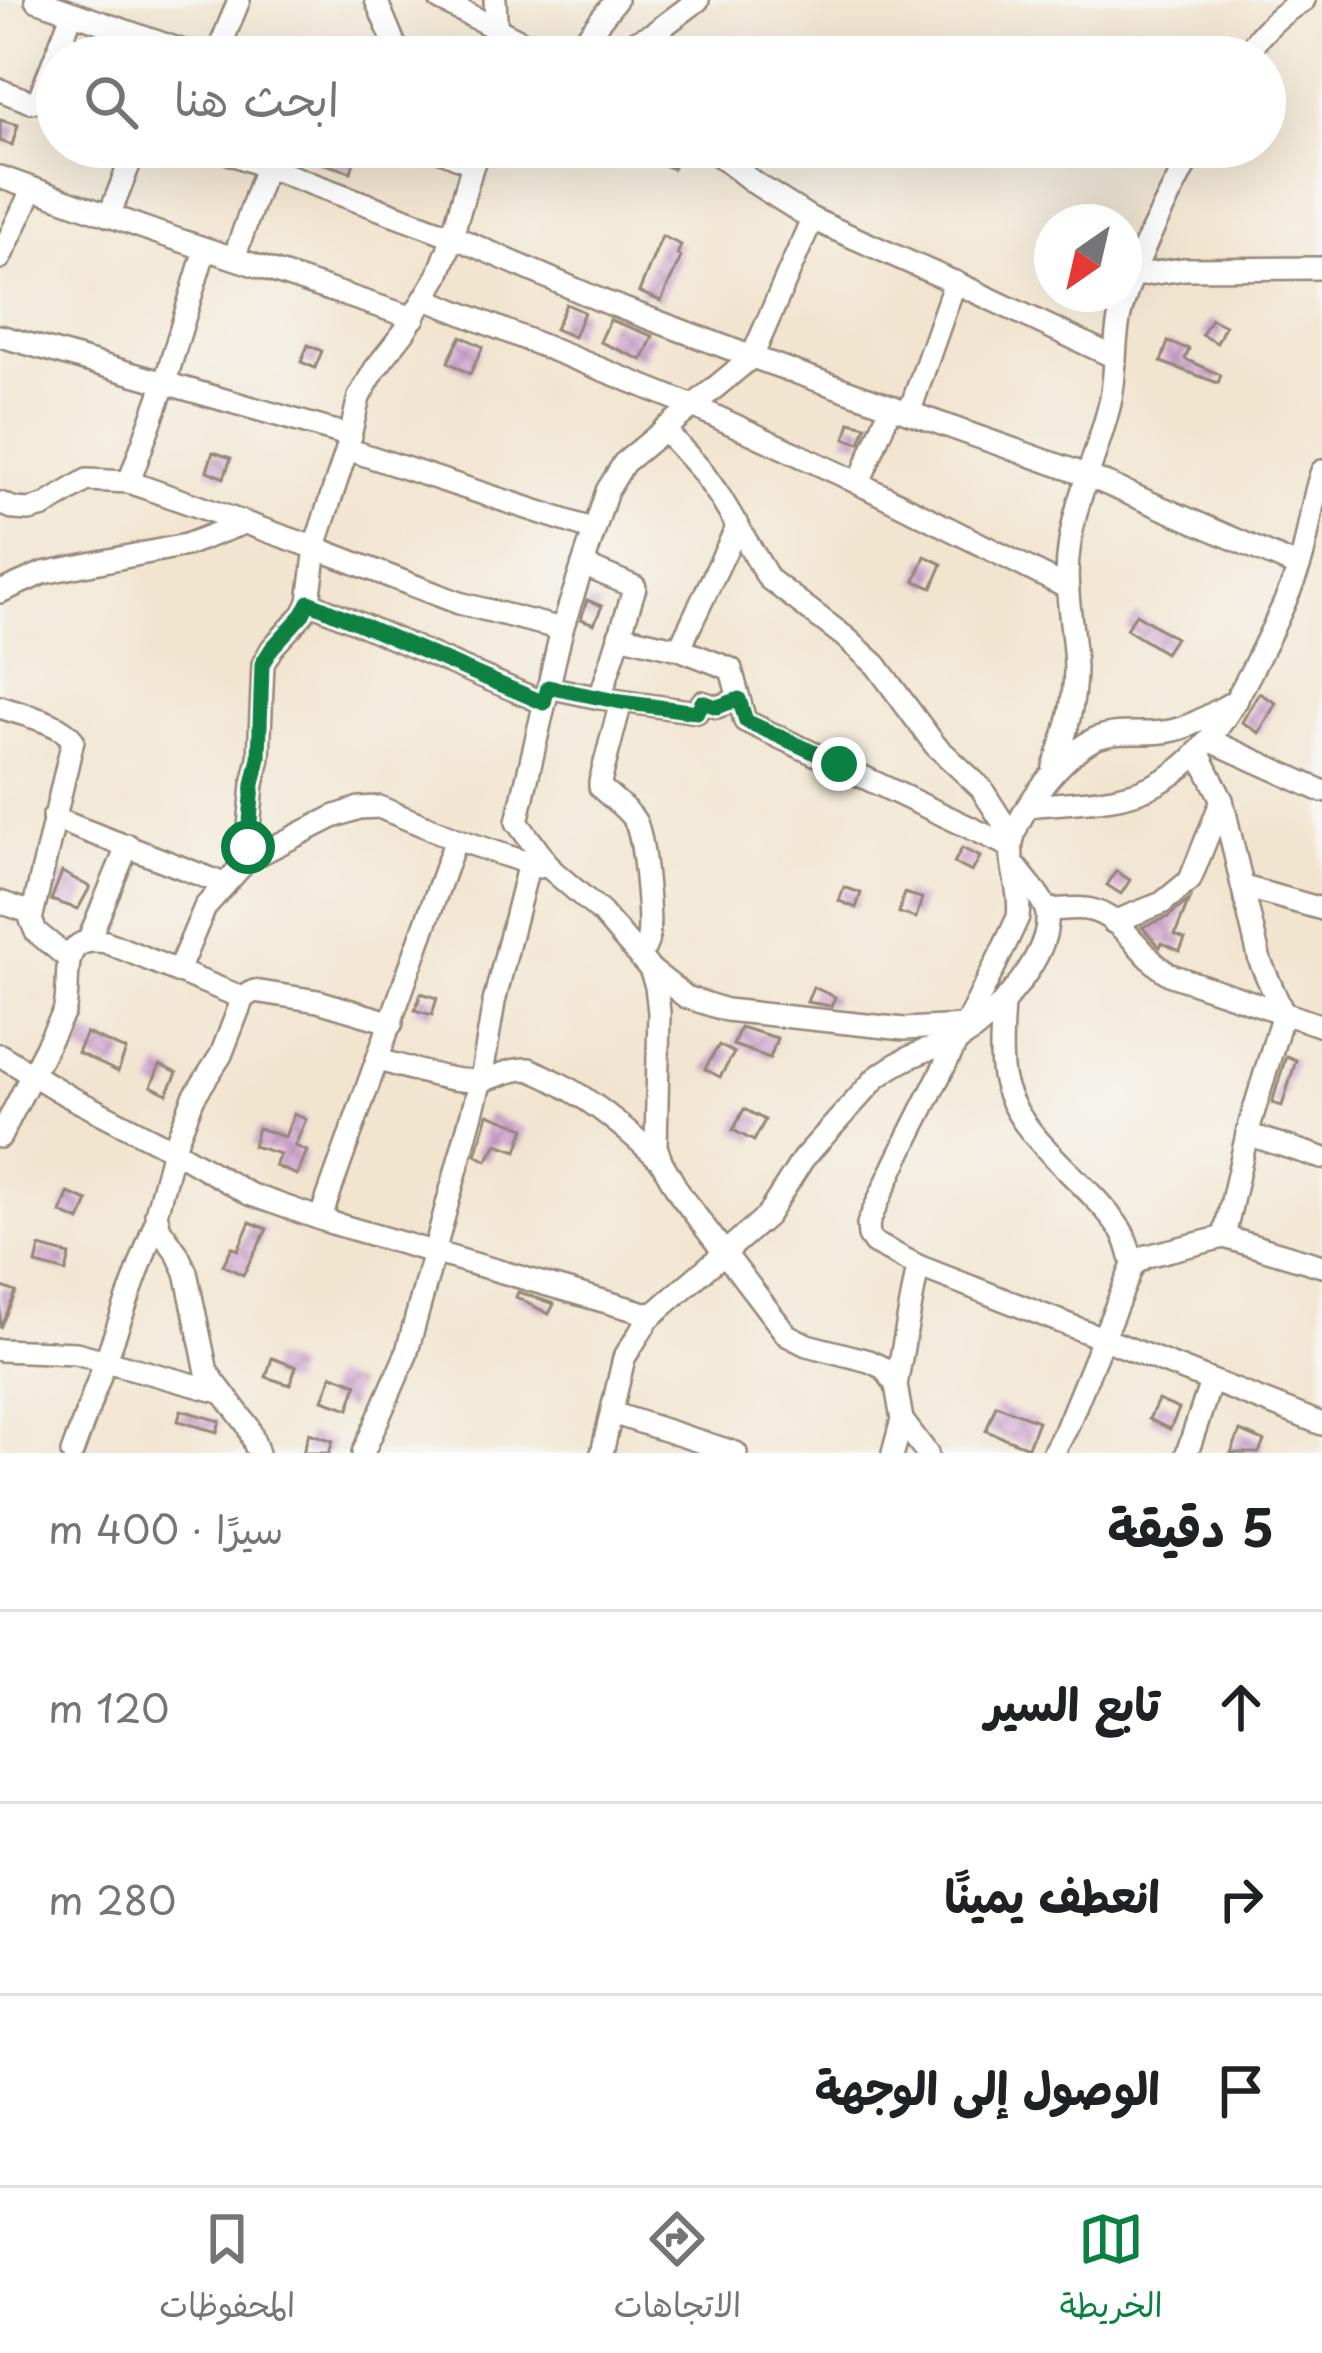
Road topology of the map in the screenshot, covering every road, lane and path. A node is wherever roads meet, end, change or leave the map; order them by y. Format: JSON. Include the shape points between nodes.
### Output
{"nodes":[{"id":1,"x":36,"y":0,"type":"edge"},
{"id":2,"x":239,"y":0,"type":"edge"},
{"id":3,"x":376,"y":0,"type":"edge"},
{"id":4,"x":440,"y":0,"type":"edge"},
{"id":5,"x":495,"y":0,"type":"edge"},
{"id":6,"x":616,"y":0,"type":"edge"},
{"id":7,"x":698,"y":0,"type":"edge"},
{"id":8,"x":1304,"y":0,"type":"edge"},
{"id":9,"x":72,"y":14,"type":"junction"},
{"id":10,"x":497,"y":29,"type":"junction"},
{"id":11,"x":63,"y":36,"type":"edge"},
{"id":12,"x":130,"y":36,"type":"edge"},
{"id":13,"x":224,"y":36,"type":"edge"},
{"id":14,"x":391,"y":36,"type":"edge"},
{"id":15,"x":497,"y":36,"type":"edge"},
{"id":16,"x":511,"y":36,"type":"edge"},
{"id":17,"x":588,"y":36,"type":"edge"},
{"id":18,"x":646,"y":36,"type":"edge"},
{"id":19,"x":1259,"y":36,"type":"edge"},
{"id":20,"x":0,"y":90,"type":"edge"},
{"id":21,"x":36,"y":101,"type":"edge"},
{"id":22,"x":128,"y":168,"type":"edge"},
{"id":23,"x":266,"y":168,"type":"edge"},
{"id":24,"x":269,"y":168,"type":"edge"},
{"id":25,"x":473,"y":168,"type":"edge"},
{"id":26,"x":736,"y":168,"type":"edge"},
{"id":27,"x":1184,"y":168,"type":"edge"},
{"id":28,"x":0,"y":177,"type":"edge"},
{"id":29,"x":32,"y":190,"type":"junction"},
{"id":30,"x":110,"y":216,"type":"junction"},
{"id":31,"x":812,"y":219,"type":"junction"},
{"id":32,"x":452,"y":236,"type":"junction"},
{"id":33,"x":206,"y":249,"type":"junction"},
{"id":34,"x":1142,"y":255,"type":"edge"},
{"id":35,"x":0,"y":258,"type":"edge"},
{"id":36,"x":234,"y":258,"type":"junction"},
{"id":37,"x":1322,"y":268,"type":"edge"},
{"id":38,"x":1142,"y":275,"type":"edge"},
{"id":39,"x":956,"y":282,"type":"junction"},
{"id":40,"x":420,"y":308,"type":"junction"},
{"id":41,"x":1121,"y":312,"type":"edge"},
{"id":42,"x":0,"y":336,"type":"edge"},
{"id":43,"x":752,"y":357,"type":"junction"},
{"id":44,"x":1114,"y":357,"type":"junction"},
{"id":45,"x":165,"y":382,"type":"junction"},
{"id":46,"x":693,"y":406,"type":"junction"},
{"id":47,"x":900,"y":409,"type":"junction"},
{"id":48,"x":664,"y":429,"type":"junction"},
{"id":49,"x":349,"y":443,"type":"junction"},
{"id":50,"x":1322,"y":471,"type":"edge"},
{"id":51,"x":1086,"y":475,"type":"junction"},
{"id":52,"x":129,"y":482,"type":"junction"},
{"id":53,"x":860,"y":483,"type":"junction"},
{"id":54,"x":0,"y":503,"type":"edge"},
{"id":55,"x":244,"y":523,"type":"junction"},
{"id":56,"x":738,"y":525,"type":"junction"},
{"id":57,"x":1311,"y":525,"type":"junction"},
{"id":58,"x":595,"y":530,"type":"junction"},
{"id":59,"x":316,"y":548,"type":"junction"},
{"id":60,"x":1322,"y":556,"type":"edge"},
{"id":61,"x":583,"y":565,"type":"junction"},
{"id":62,"x":1299,"y":567,"type":"junction"},
{"id":63,"x":1068,"y":588,"type":"junction"},
{"id":64,"x":0,"y":592,"type":"edge"},
{"id":65,"x":309,"y":602,"type":"junction"},
{"id":66,"x":562,"y":629,"type":"junction"},
{"id":67,"x":619,"y":635,"type":"junction"},
{"id":68,"x":679,"y":650,"type":"junction"},
{"id":69,"x":546,"y":695,"type":"junction"},
{"id":70,"x":739,"y":699,"type":"junction"},
{"id":71,"x":611,"y":700,"type":"junction"},
{"id":72,"x":1237,"y":700,"type":"junction"},
{"id":73,"x":0,"y":707,"type":"edge"},
{"id":74,"x":1203,"y":746,"type":"junction"},
{"id":75,"x":1049,"y":779,"type":"junction"},
{"id":76,"x":1322,"y":791,"type":"edge"},
{"id":77,"x":1222,"y":800,"type":"junction"},
{"id":78,"x":1029,"y":806,"type":"junction"},
{"id":79,"x":53,"y":818,"type":"junction"},
{"id":80,"x":456,"y":839,"type":"junction"},
{"id":81,"x":128,"y":845,"type":"junction"},
{"id":82,"x":1012,"y":849,"type":"junction"},
{"id":83,"x":246,"y":861,"type":"junction"},
{"id":84,"x":529,"y":863,"type":"junction"},
{"id":85,"x":552,"y":870,"type":"junction"},
{"id":86,"x":224,"y":884,"type":"junction"},
{"id":87,"x":1244,"y":886,"type":"junction"},
{"id":88,"x":0,"y":902,"type":"edge"},
{"id":89,"x":1322,"y":909,"type":"edge"},
{"id":90,"x":1047,"y":910,"type":"junction"},
{"id":91,"x":32,"y":914,"type":"junction"},
{"id":92,"x":1113,"y":922,"type":"junction"},
{"id":93,"x":88,"y":941,"type":"junction"},
{"id":94,"x":68,"y":958,"type":"junction"},
{"id":95,"x":645,"y":963,"type":"junction"},
{"id":96,"x":178,"y":971,"type":"junction"},
{"id":97,"x":243,"y":998,"type":"junction"},
{"id":98,"x":1003,"y":1002,"type":"junction"},
{"id":99,"x":1283,"y":1013,"type":"junction"},
{"id":100,"x":392,"y":1022,"type":"junction"},
{"id":101,"x":1322,"y":1026,"type":"edge"},
{"id":102,"x":961,"y":1034,"type":"junction"},
{"id":103,"x":0,"y":1055,"type":"edge"},
{"id":104,"x":378,"y":1060,"type":"junction"},
{"id":105,"x":32,"y":1075,"type":"junction"},
{"id":106,"x":481,"y":1080,"type":"junction"},
{"id":107,"x":1247,"y":1135,"type":"junction"},
{"id":108,"x":0,"y":1137,"type":"edge"},
{"id":109,"x":173,"y":1150,"type":"junction"},
{"id":110,"x":1322,"y":1158,"type":"edge"},
{"id":111,"x":661,"y":1161,"type":"junction"},
{"id":112,"x":320,"y":1219,"type":"junction"},
{"id":113,"x":156,"y":1221,"type":"junction"},
{"id":114,"x":1224,"y":1237,"type":"junction"},
{"id":115,"x":433,"y":1251,"type":"junction"},
{"id":116,"x":725,"y":1251,"type":"junction"},
{"id":117,"x":1133,"y":1264,"type":"junction"},
{"id":118,"x":918,"y":1266,"type":"junction"},
{"id":119,"x":1322,"y":1266,"type":"edge"},
{"id":120,"x":652,"y":1315,"type":"junction"},
{"id":121,"x":1102,"y":1340,"type":"junction"},
{"id":122,"x":0,"y":1350,"type":"edge"},
{"id":123,"x":105,"y":1360,"type":"junction"},
{"id":124,"x":1211,"y":1382,"type":"junction"},
{"id":125,"x":896,"y":1385,"type":"junction"},
{"id":126,"x":220,"y":1392,"type":"junction"},
{"id":127,"x":612,"y":1413,"type":"junction"},
{"id":128,"x":902,"y":1420,"type":"junction"},
{"id":129,"x":1322,"y":1424,"type":"edge"},
{"id":130,"x":72,"y":1453,"type":"edge"},
{"id":131,"x":259,"y":1453,"type":"edge"},
{"id":132,"x":363,"y":1453,"type":"edge"},
{"id":133,"x":602,"y":1453,"type":"edge"},
{"id":134,"x":736,"y":1453,"type":"edge"},
{"id":135,"x":892,"y":1453,"type":"edge"},
{"id":136,"x":927,"y":1453,"type":"edge"},
{"id":137,"x":1053,"y":1453,"type":"edge"},
{"id":138,"x":1187,"y":1453,"type":"edge"}],
"edges":[{"from":1,"to":9,"type":"street"},
{"from":2,"to":13,"type":"street"},
{"from":3,"to":14,"type":"street"},
{"from":4,"to":10,"type":"street"},
{"from":5,"to":10,"type":"street"},
{"from":6,"to":17,"type":"street"},
{"from":7,"to":18,"type":"street"},
{"from":8,"to":19,"type":"street"},
{"from":9,"to":11,"type":"street"},
{"from":9,"to":12,"type":"street"},
{"from":10,"to":15,"type":"street"},
{"from":10,"to":16,"type":"street"},
{"from":20,"to":21,"type":"street"},
{"from":22,"to":30,"type":"street"},
{"from":23,"to":36,"type":"street"},
{"from":24,"to":32,"type":"street"},
{"from":25,"to":32,"type":"street"},
{"from":26,"to":31,"type":"street"},
{"from":27,"to":34,"type":"street"},
{"from":28,"to":29,"type":"street"},
{"from":29,"to":30,"type":"street"},
{"from":29,"to":35,"type":"street"},
{"from":30,"to":33,"type":"street"},
{"from":31,"to":39,"type":"street"},
{"from":31,"to":43,"type":"street"},
{"from":32,"to":40,"type":"street"},
{"from":32,"to":43,"type":"street"},
{"from":33,"to":36,"type":"street"},
{"from":33,"to":45,"type":"street"},
{"from":36,"to":40,"type":"street"},
{"from":37,"to":38,"type":"street"},
{"from":39,"to":44,"type":"street"},
{"from":39,"to":47,"type":"street"},
{"from":40,"to":46,"type":"street"},
{"from":40,"to":49,"type":"street","via":[[359,397]]},
{"from":41,"to":44,"type":"street"},
{"from":42,"to":45,"type":"street"},
{"from":43,"to":46,"type":"street"},
{"from":43,"to":47,"type":"street"},
{"from":44,"to":51,"type":"street","via":[[1108,412]]},
{"from":45,"to":49,"type":"street"},
{"from":45,"to":52,"type":"street"},
{"from":46,"to":48,"type":"street"},
{"from":46,"to":53,"type":"street"},
{"from":47,"to":51,"type":"street"},
{"from":47,"to":53,"type":"street"},
{"from":48,"to":56,"type":"street"},
{"from":48,"to":58,"type":"street","via":[[624,463]]},
{"from":49,"to":58,"type":"street"},
{"from":49,"to":59,"type":"street"},
{"from":50,"to":57,"type":"street"},
{"from":51,"to":62,"type":"street"},
{"from":51,"to":63,"type":"street"},
{"from":52,"to":54,"type":"street","via":[[88,480],[29,510]]},
{"from":52,"to":55,"type":"street"},
{"from":53,"to":63,"type":"street"},
{"from":55,"to":59,"type":"street"},
{"from":55,"to":64,"type":"street","via":[[187,545],[44,573]]},
{"from":56,"to":68,"type":"street"},
{"from":56,"to":82,"type":"street","via":[[769,579],[876,664],[935,745],[981,788]]},
{"from":57,"to":60,"type":"street"},
{"from":57,"to":62,"type":"street"},
{"from":58,"to":61,"type":"street"},
{"from":59,"to":65,"type":"street"},
{"from":59,"to":66,"type":"street","via":[[459,603]]},
{"from":61,"to":66,"type":"street"},
{"from":61,"to":67,"type":"street","via":[[634,585]]},
{"from":62,"to":72,"type":"street"},
{"from":63,"to":75,"type":"street","via":[[1073,694]]},
{"from":65,"to":69,"type":"street"},
{"from":65,"to":83,"type":"street","via":[[262,664]]},
{"from":66,"to":69,"type":"street"},
{"from":67,"to":68,"type":"street"},
{"from":67,"to":71,"type":"street"},
{"from":68,"to":70,"type":"street","via":[[731,669]]},
{"from":69,"to":71,"type":"street"},
{"from":69,"to":85,"type":"street","via":[[517,822]]},
{"from":70,"to":71,"type":"street","via":[[717,707],[702,702],[697,712]]},
{"from":70,"to":82,"type":"street","via":[[746,721]]},
{"from":71,"to":95,"type":"street","via":[[600,787],[639,828]]},
{"from":72,"to":74,"type":"street"},
{"from":72,"to":75,"type":"street","via":[[1168,732],[1097,738]]},
{"from":73,"to":79,"type":"street","via":[[73,740]]},
{"from":74,"to":76,"type":"street"},
{"from":74,"to":77,"type":"street"},
{"from":74,"to":78,"type":"street","via":[[1144,790]]},
{"from":75,"to":78,"type":"street"},
{"from":77,"to":87,"type":"street"},
{"from":77,"to":92,"type":"street","via":[[1190,880],[1162,903]]},
{"from":78,"to":82,"type":"street"},
{"from":79,"to":81,"type":"street"},
{"from":79,"to":91,"type":"street"},
{"from":80,"to":83,"type":"street","via":[[393,811],[359,808]]},
{"from":80,"to":84,"type":"street"},
{"from":80,"to":100,"type":"street"},
{"from":81,"to":86,"type":"street"},
{"from":81,"to":93,"type":"street"},
{"from":82,"to":90,"type":"street"},
{"from":82,"to":102,"type":"street","via":[[1018,917]]},
{"from":83,"to":86,"type":"street"},
{"from":84,"to":85,"type":"street"},
{"from":84,"to":106,"type":"street"},
{"from":85,"to":95,"type":"street"},
{"from":86,"to":96,"type":"street","via":[[205,907]]},
{"from":87,"to":89,"type":"street"},
{"from":87,"to":99,"type":"street","via":[[1260,961]]},
{"from":88,"to":91,"type":"street"},
{"from":90,"to":92,"type":"street","via":[[1087,909]]},
{"from":90,"to":98,"type":"street","via":[[1036,958]]},
{"from":91,"to":94,"type":"street","via":[[36,932]]},
{"from":92,"to":99,"type":"street","via":[[1155,967]]},
{"from":93,"to":94,"type":"street"},
{"from":93,"to":96,"type":"street"},
{"from":94,"to":105,"type":"street","via":[[67,1004]]},
{"from":95,"to":102,"type":"street","via":[[686,997],[726,1010]]},
{"from":95,"to":111,"type":"street","via":[[658,1000]]},
{"from":96,"to":97,"type":"street"},
{"from":97,"to":100,"type":"street","via":[[260,990]]},
{"from":97,"to":109,"type":"street"},
{"from":98,"to":102,"type":"street"},
{"from":98,"to":117,"type":"street","via":[[1004,1080],[1018,1112],[1123,1232]]},
{"from":99,"to":101,"type":"street"},
{"from":99,"to":107,"type":"street"},
{"from":100,"to":104,"type":"street"},
{"from":102,"to":116,"type":"street","via":[[876,1078],[802,1159],[766,1216]]},
{"from":102,"to":118,"type":"street","via":[[868,1224],[874,1243]]},
{"from":103,"to":105,"type":"street"},
{"from":104,"to":106,"type":"street"},
{"from":104,"to":112,"type":"street"},
{"from":105,"to":108,"type":"street"},
{"from":105,"to":109,"type":"street"},
{"from":106,"to":111,"type":"street","via":[[518,1068],[544,1076],[605,1111]]},
{"from":106,"to":115,"type":"street"},
{"from":107,"to":110,"type":"street"},
{"from":107,"to":114,"type":"street"},
{"from":109,"to":112,"type":"street","via":[[241,1191]]},
{"from":109,"to":113,"type":"street"},
{"from":111,"to":116,"type":"street"},
{"from":112,"to":115,"type":"street"},
{"from":113,"to":123,"type":"street"},
{"from":113,"to":126,"type":"street","via":[[182,1262],[204,1363]]},
{"from":114,"to":117,"type":"street"},
{"from":114,"to":119,"type":"street"},
{"from":115,"to":120,"type":"street"},
{"from":115,"to":132,"type":"street","via":[[399,1375]]},
{"from":116,"to":120,"type":"street"},
{"from":116,"to":125,"type":"street","via":[[787,1335],[869,1360]]},
{"from":117,"to":121,"type":"street"},
{"from":118,"to":121,"type":"street"},
{"from":118,"to":125,"type":"street"},
{"from":120,"to":127,"type":"street","via":[[624,1358]]},
{"from":121,"to":124,"type":"street"},
{"from":121,"to":137,"type":"street"},
{"from":122,"to":123,"type":"street"},
{"from":123,"to":126,"type":"street"},
{"from":123,"to":130,"type":"street"},
{"from":124,"to":129,"type":"street"},
{"from":124,"to":138,"type":"street"},
{"from":125,"to":128,"type":"street"},
{"from":126,"to":131,"type":"street"},
{"from":127,"to":133,"type":"street"},
{"from":127,"to":134,"type":"street"},
{"from":128,"to":135,"type":"street"},
{"from":128,"to":136,"type":"street"}]}
